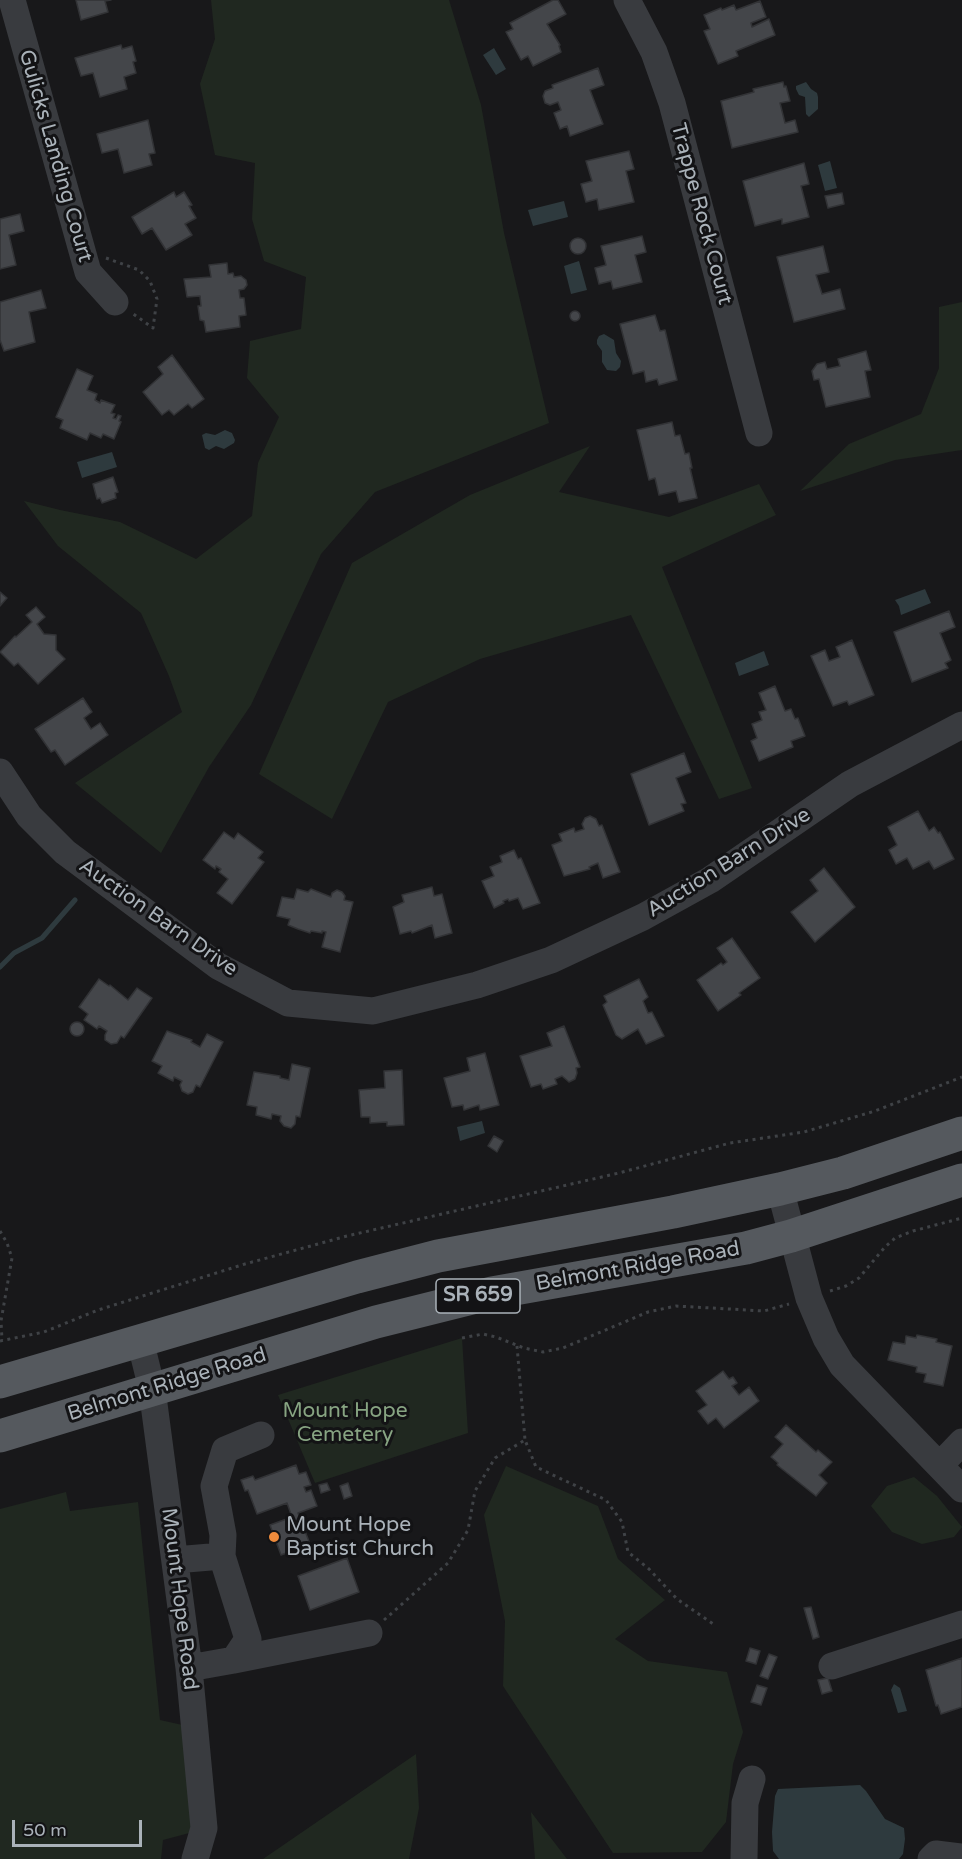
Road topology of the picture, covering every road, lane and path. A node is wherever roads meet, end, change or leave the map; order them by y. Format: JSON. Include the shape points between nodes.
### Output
{"nodes":[{"id":1,"x":12,"y":0,"type":"edge"},
{"id":2,"x":627,"y":0,"type":"edge"},
{"id":3,"x":104,"y":257,"type":"dead end"},
{"id":4,"x":115,"y":302,"type":"joint"},
{"id":5,"x":759,"y":433,"type":"dead end"},
{"id":6,"x":962,"y":725,"type":"edge"},
{"id":7,"x":0,"y":772,"type":"edge"},
{"id":8,"x":962,"y":1077,"type":"edge"},
{"id":9,"x":962,"y":1133,"type":"edge"},
{"id":10,"x":962,"y":1180,"type":"edge"},
{"id":11,"x":780,"y":1189,"type":"junction"},
{"id":12,"x":962,"y":1218,"type":"edge"},
{"id":13,"x":0,"y":1231,"type":"edge"},
{"id":14,"x":791,"y":1236,"type":"junction"},
{"id":15,"x":809,"y":1298,"type":"junction"},
{"id":16,"x":462,"y":1338,"type":"dead end"},
{"id":17,"x":140,"y":1340,"type":"junction"},
{"id":18,"x":1,"y":1341,"type":"edge"},
{"id":19,"x":517,"y":1345,"type":"junction"},
{"id":20,"x":0,"y":1382,"type":"edge"},
{"id":21,"x":152,"y":1389,"type":"junction"},
{"id":22,"x":261,"y":1435,"type":"dead end"},
{"id":23,"x":0,"y":1436,"type":"edge"},
{"id":24,"x":525,"y":1440,"type":"junction"},
{"id":25,"x":962,"y":1442,"type":"edge"},
{"id":26,"x":940,"y":1464,"type":"junction"},
{"id":27,"x":962,"y":1489,"type":"edge"},
{"id":28,"x":222,"y":1556,"type":"junction"},
{"id":29,"x":175,"y":1560,"type":"junction"},
{"id":30,"x":962,"y":1624,"type":"edge"},
{"id":31,"x":716,"y":1626,"type":"dead end"},
{"id":32,"x":369,"y":1633,"type":"joint"},
{"id":33,"x":234,"y":1660,"type":"junction"},
{"id":34,"x":832,"y":1666,"type":"dead end"},
{"id":35,"x":189,"y":1668,"type":"junction"},
{"id":36,"x":752,"y":1779,"type":"dead end"},
{"id":37,"x":962,"y":1857,"type":"edge"},
{"id":38,"x":195,"y":1859,"type":"edge"},
{"id":39,"x":744,"y":1859,"type":"edge"},
{"id":40,"x":931,"y":1859,"type":"edge"}],
"edges":[{"from":1,"to":4,"type":"street","name":"Gulicks Landing Court","via":[[88,273]]},
{"from":2,"to":5,"type":"street","name":"Trappe Rock Court","via":[[654,52],[672,103]]},
{"from":3,"to":4,"type":"path","via":[[140,270],[150,281],[157,299],[153,328]]},
{"from":6,"to":7,"type":"street","name":"Auction Barn Drive","via":[[850,784],[710,880],[643,917],[551,960],[477,985],[373,1011],[288,1003],[218,966],[65,852],[29,816]]},
{"from":8,"to":18,"type":"path","via":[[875,1111],[804,1132],[730,1143],[620,1173],[347,1236],[110,1306],[44,1332]]},
{"from":9,"to":11,"type":"main road","number":"SR 659","via":[[843,1173]]},
{"from":10,"to":14,"type":"main road","name":"Belmont Ridge Road","number":"SR 659"},
{"from":11,"to":14,"type":"street"},
{"from":11,"to":17,"type":"main road","number":"SR 659","via":[[438,1256]]},
{"from":12,"to":15,"type":"path","via":[[895,1238],[859,1278]]},
{"from":13,"to":18,"type":"path","via":[[12,1258]]},
{"from":14,"to":15,"type":"street"},
{"from":14,"to":21,"type":"main road","name":"Belmont Ridge Road","number":"SR 659","via":[[746,1248],[492,1293],[376,1322]]},
{"from":15,"to":19,"type":"path","via":[[764,1311],[676,1306],[648,1312],[562,1348],[543,1352]]},
{"from":15,"to":26,"type":"street","via":[[842,1365]]},
{"from":16,"to":19,"type":"path","via":[[483,1334]]},
{"from":17,"to":20,"type":"main road","number":"SR 659"},
{"from":17,"to":21,"type":"street","name":"Mount Hope Road"},
{"from":19,"to":24,"type":"path"},
{"from":21,"to":23,"type":"main road","name":"Belmont Ridge Road","number":"SR 659"},
{"from":21,"to":29,"type":"street","name":"Mount Hope Road"},
{"from":22,"to":28,"type":"street","via":[[225,1450],[214,1486],[223,1535]]},
{"from":24,"to":31,"type":"path","via":[[536,1467],[606,1500],[622,1522],[628,1552],[677,1599]]},
{"from":24,"to":32,"type":"path","via":[[495,1458],[475,1491],[468,1530],[448,1563]]},
{"from":25,"to":26,"type":"street"},
{"from":26,"to":27,"type":"street"},
{"from":28,"to":29,"type":"street"},
{"from":28,"to":33,"type":"street","via":[[248,1639]]},
{"from":29,"to":35,"type":"street","name":"Mount Hope Road"},
{"from":30,"to":34,"type":"street"},
{"from":32,"to":33,"type":"street"},
{"from":33,"to":35,"type":"street"},
{"from":35,"to":38,"type":"street","name":"Mount Hope Road","via":[[204,1828]]},
{"from":36,"to":39,"type":"street","via":[[745,1803]]},
{"from":37,"to":40,"type":"street","via":[[936,1854]]}]}
